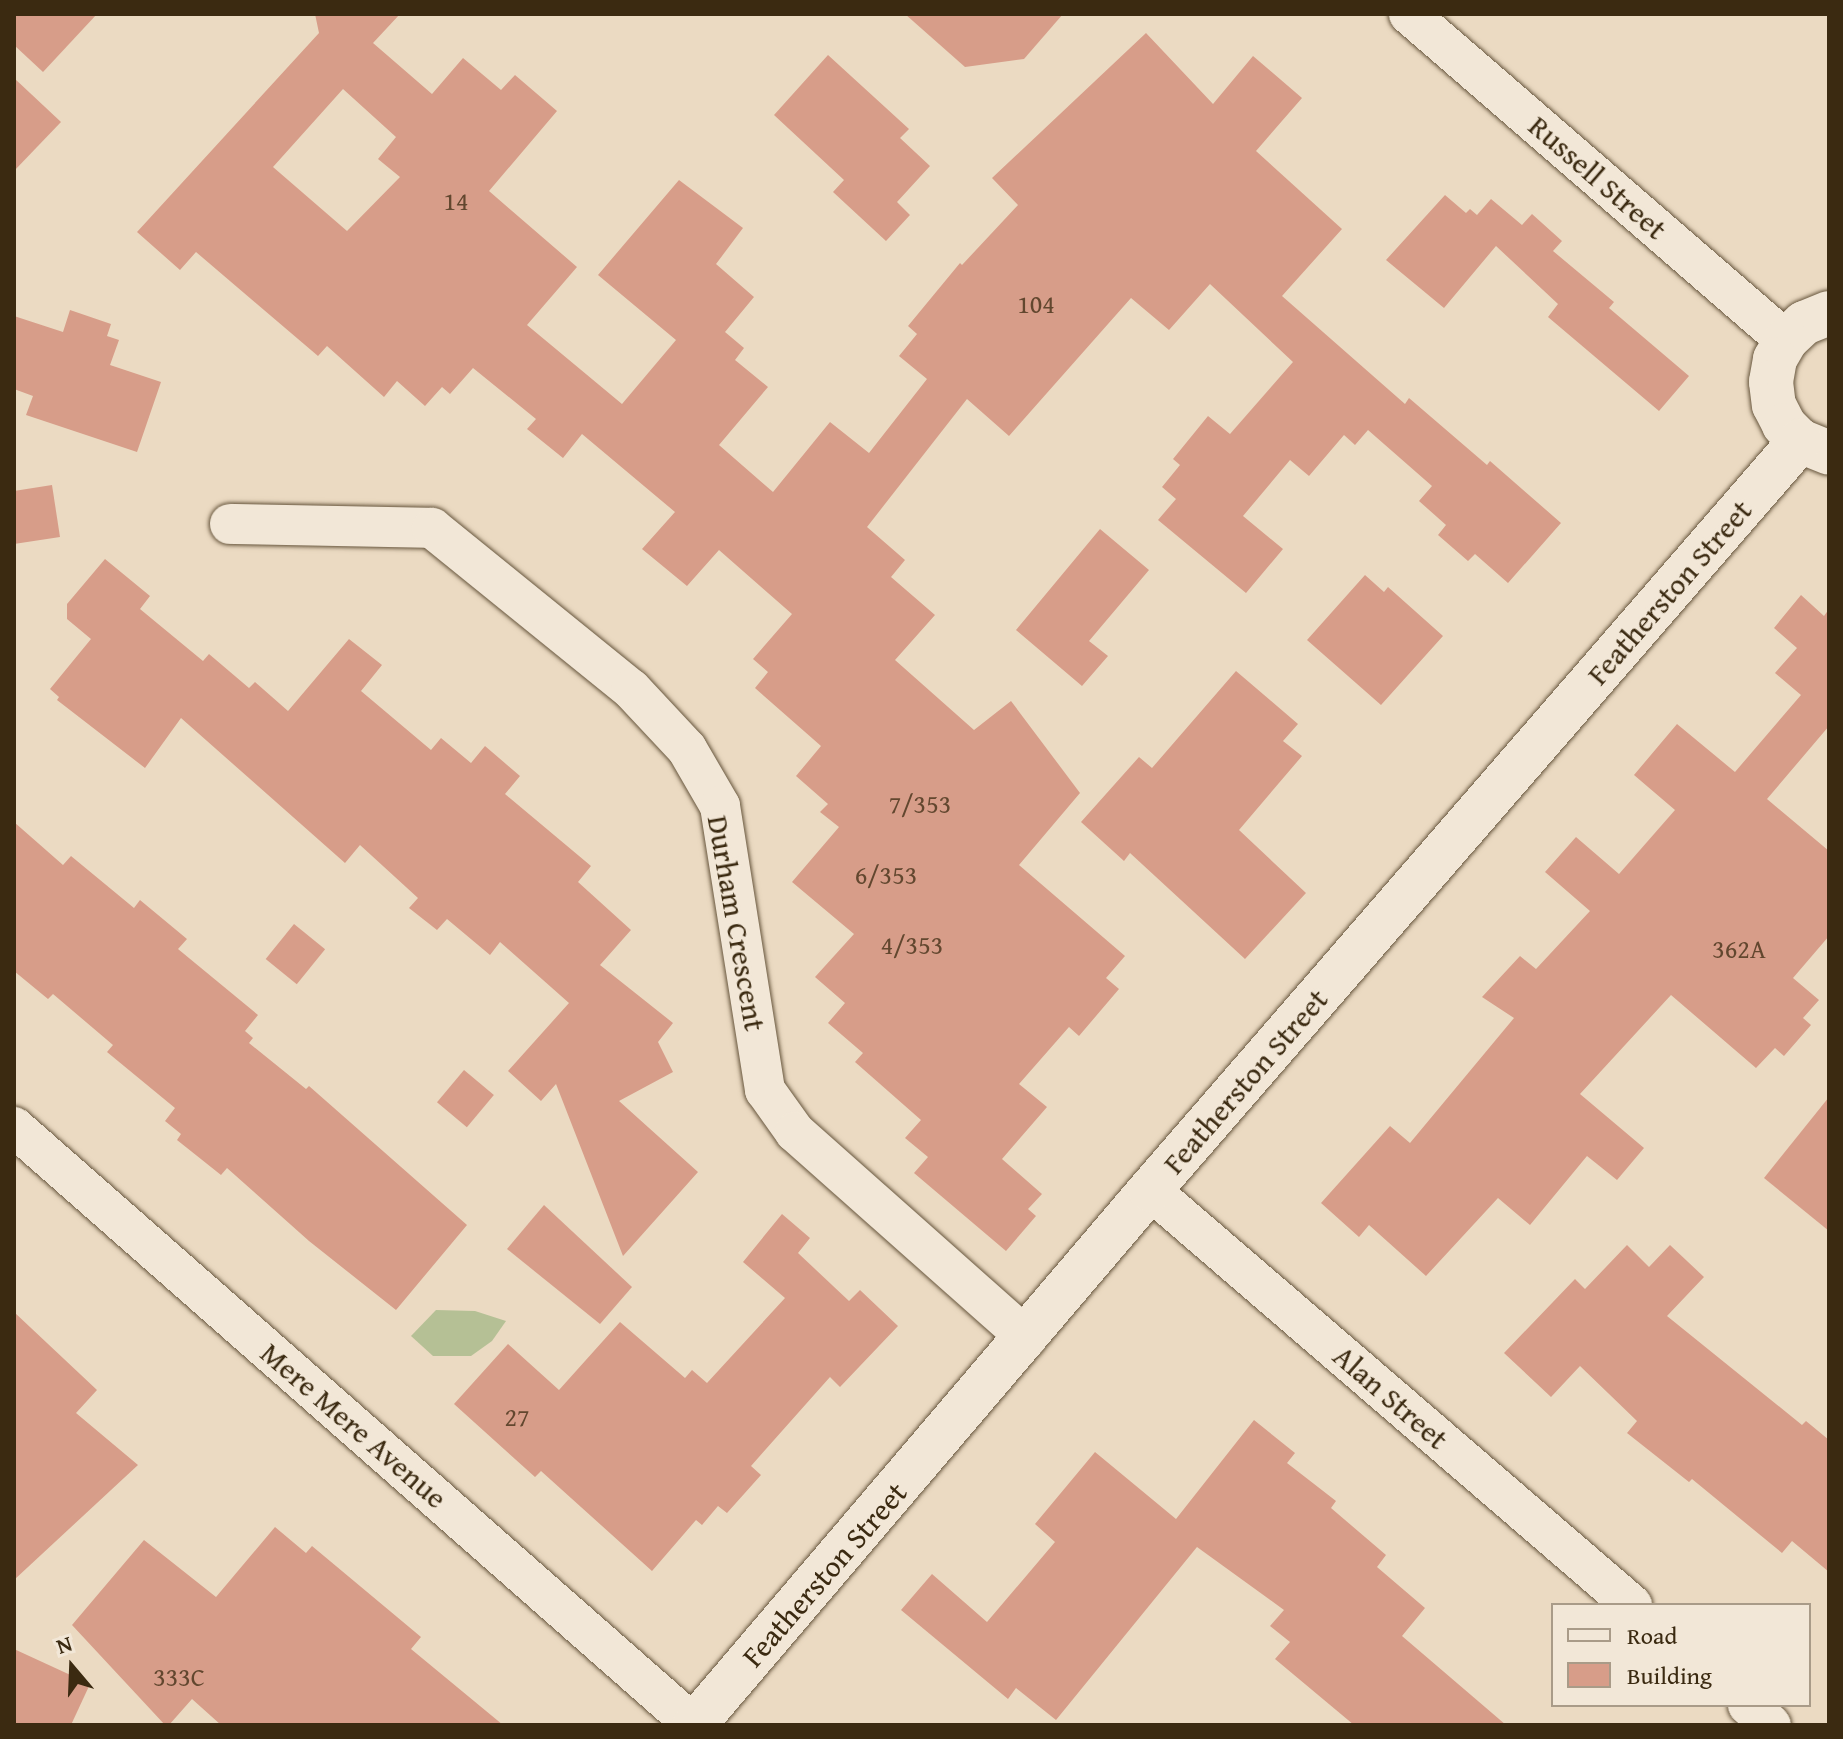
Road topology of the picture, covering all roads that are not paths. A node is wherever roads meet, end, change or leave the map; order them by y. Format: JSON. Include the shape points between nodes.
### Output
{"nodes":[{"id":1,"x":1409,"y":14,"type":"edge"},
{"id":2,"x":1829,"y":313,"type":"edge"},
{"id":3,"x":1786,"y":340,"type":"junction"},
{"id":4,"x":1815,"y":447,"type":"edge"},
{"id":5,"x":230,"y":524,"type":"dead end"},
{"id":6,"x":14,"y":1127,"type":"edge"},
{"id":7,"x":1150,"y":1190,"type":"junction"},
{"id":8,"x":1027,"y":1338,"type":"junction"},
{"id":9,"x":1630,"y":1603,"type":"edge"},
{"id":10,"x":1750,"y":1707,"type":"edge"},
{"id":11,"x":694,"y":1725,"type":"edge"},
{"id":12,"x":1771,"y":1725,"type":"edge"}],
"edges":[{"from":1,"to":3,"type":"street","name":"Russell Street"},
{"from":2,"to":3,"type":"main road","via":[[1804,323]]},
{"from":3,"to":4,"type":"main road","via":[[1775,359],[1774,405],[1784,425]]},
{"from":4,"to":7,"type":"main road","name":"Featherston Street"},
{"from":5,"to":8,"type":"street","name":"Durham Crescent","via":[[432,528],[631,689],[687,749],[720,806],[765,1090],[795,1132]]},
{"from":6,"to":11,"type":"street","name":"Mere Mere Avenue"},
{"from":7,"to":8,"type":"main road","name":"Featherston Street"},
{"from":7,"to":9,"type":"street","name":"Alan Street"},
{"from":8,"to":11,"type":"main road","name":"Featherston Street"},
{"from":10,"to":12,"type":"street"}]}
